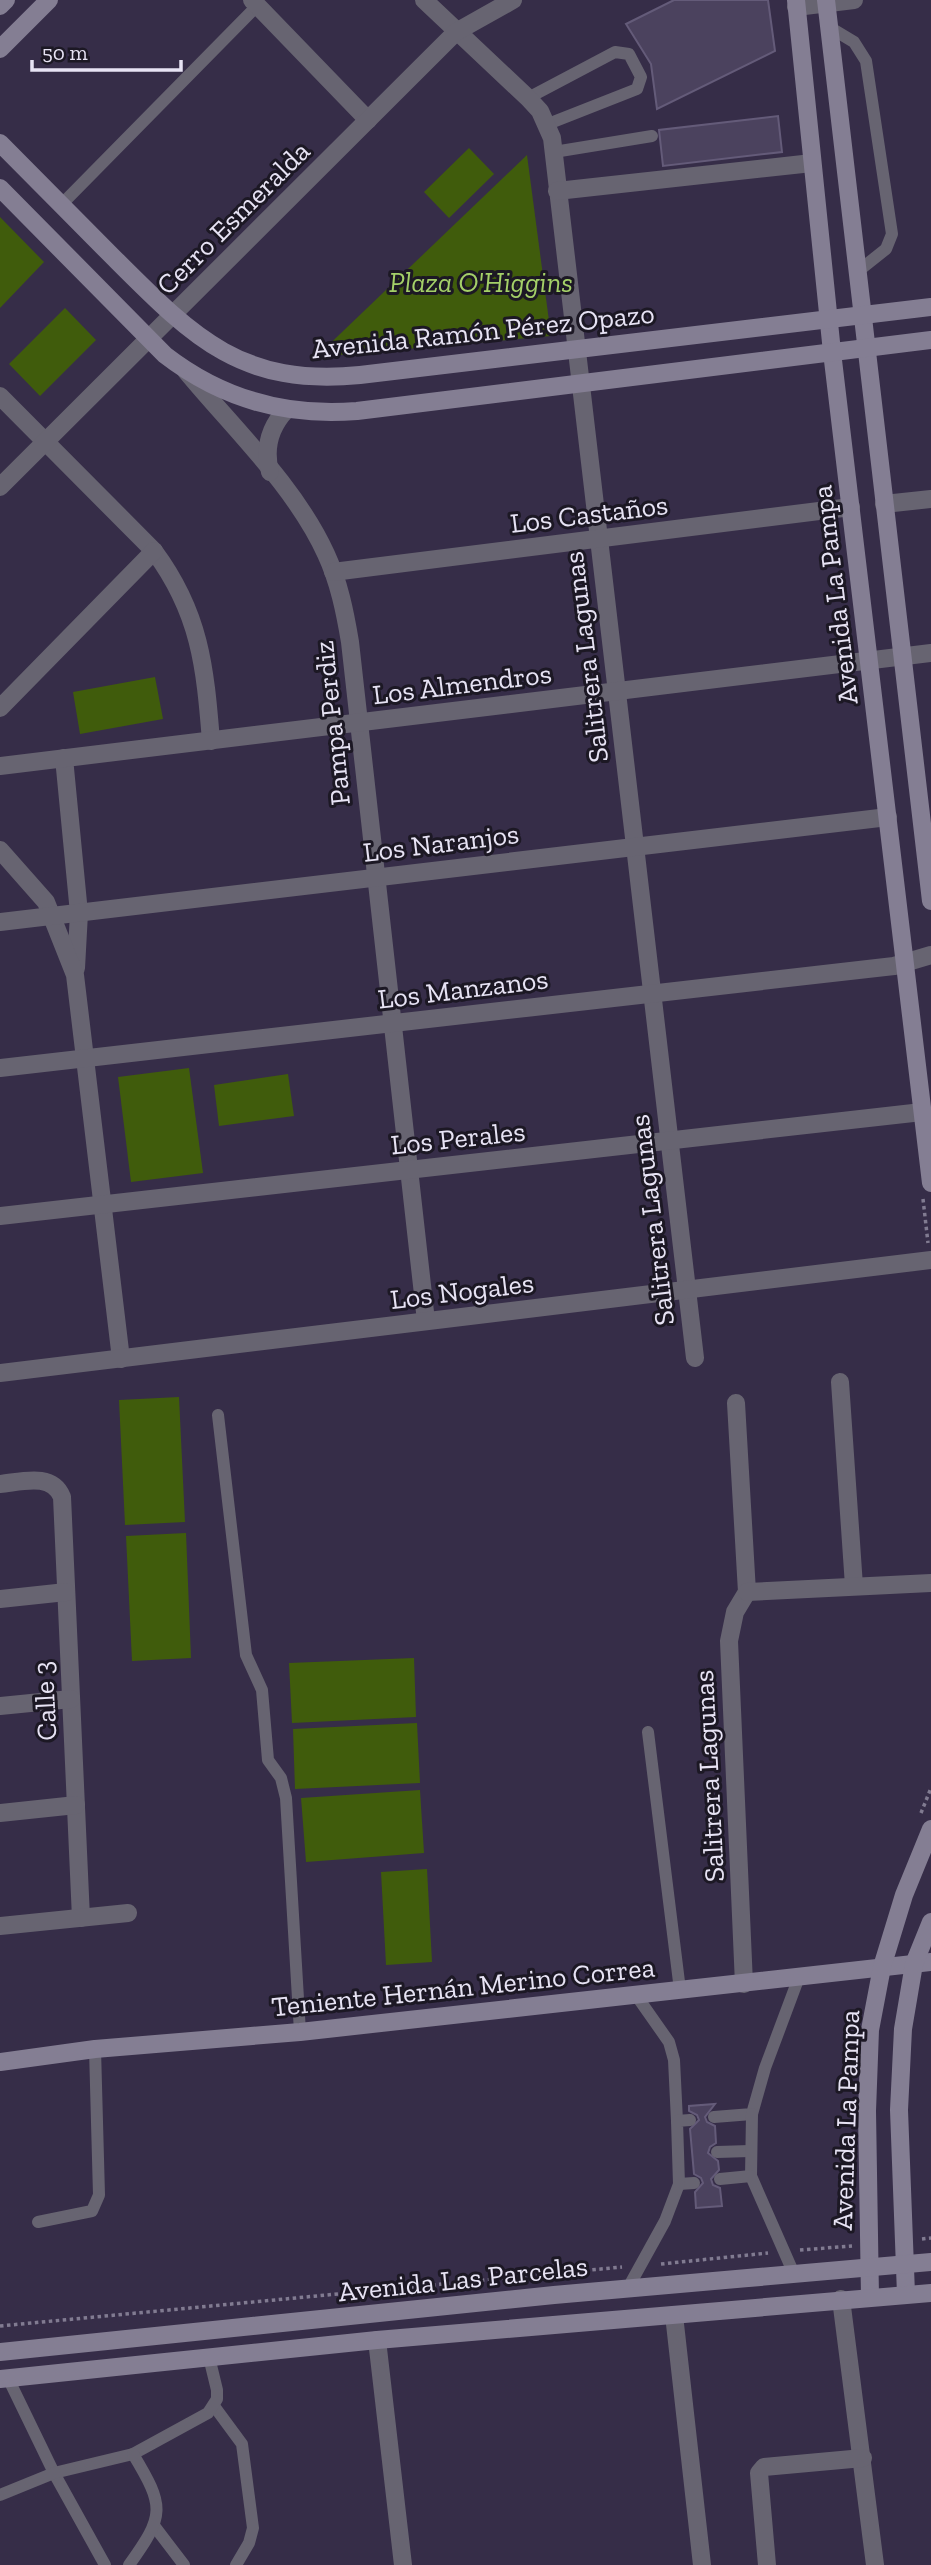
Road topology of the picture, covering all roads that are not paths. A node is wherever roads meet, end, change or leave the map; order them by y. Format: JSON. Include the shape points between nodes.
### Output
{"nodes":[{"id":1,"x":6,"y":0,"type":"edge"},
{"id":2,"x":49,"y":0,"type":"edge"},
{"id":3,"x":424,"y":0,"type":"edge"},
{"id":4,"x":513,"y":0,"type":"edge"},
{"id":5,"x":854,"y":0,"type":"edge"},
{"id":6,"x":826,"y":2,"type":"edge"},
{"id":7,"x":254,"y":3,"type":"edge"},
{"id":8,"x":796,"y":3,"type":"edge"},
{"id":9,"x":0,"y":6,"type":"edge"},
{"id":10,"x":829,"y":27,"type":"junction"},
{"id":11,"x":456,"y":32,"type":"junction"},
{"id":12,"x":0,"y":49,"type":"edge"},
{"id":13,"x":528,"y":98,"type":"junction"},
{"id":14,"x":368,"y":120,"type":"junction"},
{"id":15,"x":548,"y":124,"type":"junction"},
{"id":16,"x":652,"y":136,"type":"dead end"},
{"id":17,"x":0,"y":143,"type":"edge"},
{"id":18,"x":554,"y":152,"type":"junction"},
{"id":19,"x":812,"y":163,"type":"junction"},
{"id":20,"x":0,"y":188,"type":"edge"},
{"id":21,"x":556,"y":191,"type":"junction"},
{"id":22,"x":61,"y":205,"type":"junction"},
{"id":23,"x":857,"y":272,"type":"junction"},
{"id":24,"x":931,"y":307,"type":"edge"},
{"id":25,"x":862,"y":315,"type":"junction"},
{"id":26,"x":172,"y":316,"type":"junction"},
{"id":27,"x":829,"y":319,"type":"junction"},
{"id":28,"x":149,"y":339,"type":"junction"},
{"id":29,"x":931,"y":340,"type":"edge"},
{"id":30,"x":866,"y":348,"type":"junction"},
{"id":31,"x":576,"y":350,"type":"junction"},
{"id":32,"x":832,"y":352,"type":"junction"},
{"id":33,"x":183,"y":369,"type":"junction"},
{"id":34,"x":580,"y":383,"type":"junction"},
{"id":35,"x":0,"y":396,"type":"edge"},
{"id":36,"x":286,"y":410,"type":"junction"},
{"id":37,"x":45,"y":442,"type":"junction"},
{"id":38,"x":270,"y":471,"type":"junction"},
{"id":39,"x":0,"y":487,"type":"edge"},
{"id":40,"x":931,"y":499,"type":"edge"},
{"id":41,"x":884,"y":504,"type":"junction"},
{"id":42,"x":851,"y":507,"type":"junction"},
{"id":43,"x":598,"y":539,"type":"junction"},
{"id":44,"x":154,"y":551,"type":"junction"},
{"id":45,"x":333,"y":572,"type":"junction"},
{"id":46,"x":931,"y":653,"type":"edge"},
{"id":47,"x":902,"y":657,"type":"junction"},
{"id":48,"x":869,"y":661,"type":"junction"},
{"id":49,"x":616,"y":691,"type":"junction"},
{"id":50,"x":0,"y":708,"type":"edge"},
{"id":51,"x":358,"y":723,"type":"junction"},
{"id":52,"x":211,"y":741,"type":"junction"},
{"id":53,"x":64,"y":758,"type":"junction"},
{"id":54,"x":0,"y":766,"type":"edge"},
{"id":55,"x":925,"y":805,"type":"edge"},
{"id":56,"x":888,"y":817,"type":"junction"},
{"id":57,"x":634,"y":847,"type":"junction"},
{"id":58,"x":0,"y":850,"type":"edge"},
{"id":59,"x":375,"y":877,"type":"junction"},
{"id":60,"x":931,"y":901,"type":"edge"},
{"id":61,"x":79,"y":913,"type":"junction"},
{"id":62,"x":54,"y":916,"type":"junction"},
{"id":63,"x":0,"y":922,"type":"edge"},
{"id":64,"x":931,"y":955,"type":"edge"},
{"id":65,"x":905,"y":964,"type":"junction"},
{"id":66,"x":75,"y":975,"type":"junction"},
{"id":67,"x":652,"y":993,"type":"junction"},
{"id":68,"x":392,"y":1023,"type":"junction"},
{"id":69,"x":85,"y":1058,"type":"junction"},
{"id":70,"x":0,"y":1068,"type":"edge"},
{"id":71,"x":922,"y":1112,"type":"junction"},
{"id":72,"x":669,"y":1140,"type":"junction"},
{"id":73,"x":409,"y":1170,"type":"junction"},
{"id":74,"x":931,"y":1184,"type":"edge"},
{"id":75,"x":102,"y":1205,"type":"junction"},
{"id":76,"x":0,"y":1216,"type":"edge"},
{"id":77,"x":931,"y":1260,"type":"edge"},
{"id":78,"x":687,"y":1290,"type":"junction"},
{"id":79,"x":426,"y":1321,"type":"junction"},
{"id":80,"x":695,"y":1358,"type":"dead end"},
{"id":81,"x":121,"y":1359,"type":"junction"},
{"id":82,"x":0,"y":1373,"type":"edge"},
{"id":83,"x":840,"y":1382,"type":"dead end"},
{"id":84,"x":736,"y":1403,"type":"dead end"},
{"id":85,"x":218,"y":1415,"type":"dead end"},
{"id":86,"x":0,"y":1484,"type":"edge"},
{"id":87,"x":931,"y":1583,"type":"edge"},
{"id":88,"x":855,"y":1586,"type":"junction"},
{"id":89,"x":66,"y":1592,"type":"junction"},
{"id":90,"x":747,"y":1592,"type":"junction"},
{"id":91,"x":0,"y":1598,"type":"edge"},
{"id":92,"x":71,"y":1699,"type":"junction"},
{"id":93,"x":0,"y":1706,"type":"edge"},
{"id":94,"x":648,"y":1732,"type":"dead end"},
{"id":95,"x":76,"y":1805,"type":"junction"},
{"id":96,"x":0,"y":1813,"type":"edge"},
{"id":97,"x":931,"y":1829,"type":"edge"},
{"id":98,"x":128,"y":1913,"type":"dead end"},
{"id":99,"x":81,"y":1918,"type":"junction"},
{"id":100,"x":931,"y":1922,"type":"edge"},
{"id":101,"x":0,"y":1926,"type":"edge"},
{"id":102,"x":923,"y":1963,"type":"edge"},
{"id":103,"x":882,"y":1967,"type":"junction"},
{"id":104,"x":799,"y":1977,"type":"junction"},
{"id":105,"x":744,"y":1984,"type":"junction"},
{"id":106,"x":680,"y":1990,"type":"junction"},
{"id":107,"x":636,"y":1995,"type":"junction"},
{"id":108,"x":300,"y":2032,"type":"junction"},
{"id":109,"x":95,"y":2049,"type":"junction"},
{"id":110,"x":0,"y":2062,"type":"edge"},
{"id":111,"x":752,"y":2114,"type":"junction"},
{"id":112,"x":714,"y":2118,"type":"dead end"},
{"id":113,"x":750,"y":2151,"type":"junction"},
{"id":114,"x":717,"y":2152,"type":"dead end"},
{"id":115,"x":751,"y":2176,"type":"junction"},
{"id":116,"x":720,"y":2179,"type":"dead end"},
{"id":117,"x":694,"y":2183,"type":"dead end"},
{"id":118,"x":680,"y":2184,"type":"junction"},
{"id":119,"x":38,"y":2222,"type":"dead end"},
{"id":120,"x":931,"y":2262,"type":"edge"},
{"id":121,"x":904,"y":2264,"type":"junction"},
{"id":122,"x":868,"y":2267,"type":"junction"},
{"id":123,"x":794,"y":2274,"type":"junction"},
{"id":124,"x":628,"y":2288,"type":"junction"},
{"id":125,"x":931,"y":2292,"type":"edge"},
{"id":126,"x":906,"y":2294,"type":"junction"},
{"id":127,"x":870,"y":2297,"type":"junction"},
{"id":128,"x":841,"y":2299,"type":"junction"},
{"id":129,"x":674,"y":2315,"type":"junction"},
{"id":130,"x":377,"y":2340,"type":"junction"},
{"id":131,"x":0,"y":2352,"type":"edge"},
{"id":132,"x":209,"y":2357,"type":"junction"},
{"id":133,"x":4,"y":2378,"type":"edge"},
{"id":134,"x":214,"y":2406,"type":"junction"},
{"id":135,"x":133,"y":2454,"type":"junction"},
{"id":136,"x":863,"y":2458,"type":"junction"},
{"id":137,"x":54,"y":2473,"type":"junction"},
{"id":138,"x":0,"y":2495,"type":"edge"},
{"id":139,"x":155,"y":2527,"type":"junction"},
{"id":140,"x":104,"y":2565,"type":"edge"},
{"id":141,"x":129,"y":2565,"type":"edge"},
{"id":142,"x":184,"y":2565,"type":"edge"},
{"id":143,"x":236,"y":2565,"type":"edge"},
{"id":144,"x":403,"y":2565,"type":"edge"},
{"id":145,"x":702,"y":2565,"type":"edge"},
{"id":146,"x":767,"y":2565,"type":"edge"},
{"id":147,"x":875,"y":2565,"type":"edge"}],
"edges":[{"from":1,"to":9,"type":"street"},
{"from":2,"to":12,"type":"street"},
{"from":3,"to":11,"type":"street","name":"Salitrera Lagunas"},
{"from":4,"to":11,"type":"street","name":"Cerro Esmeralda"},
{"from":5,"to":6,"type":"street"},
{"from":6,"to":8,"type":"street"},
{"from":6,"to":10,"type":"street"},
{"from":7,"to":14,"type":"street"},
{"from":7,"to":22,"type":"lane"},
{"from":8,"to":19,"type":"street","name":"Avenida La Pampa"},
{"from":10,"to":23,"type":"street"},
{"from":10,"to":23,"type":"lane","via":[[854,42],[866,61],[892,234],[886,249]]},
{"from":11,"to":13,"type":"street","name":"Salitrera Lagunas"},
{"from":11,"to":14,"type":"street","name":"Cerro Esmeralda"},
{"from":13,"to":15,"type":"street","name":"Salitrera Lagunas"},
{"from":13,"to":15,"type":"lane","via":[[614,52],[629,54],[641,77],[637,89]]},
{"from":14,"to":26,"type":"street","name":"Cerro Esmeralda"},
{"from":15,"to":18,"type":"street","name":"Salitrera Lagunas"},
{"from":16,"to":18,"type":"lane"},
{"from":17,"to":22,"type":"street","name":"Avenida Ramón Pérez Opazo"},
{"from":18,"to":21,"type":"street","name":"Salitrera Lagunas"},
{"from":19,"to":21,"type":"street"},
{"from":19,"to":27,"type":"street","name":"Avenida La Pampa"},
{"from":20,"to":28,"type":"street"},
{"from":21,"to":31,"type":"street","name":"Salitrera Lagunas"},
{"from":22,"to":26,"type":"street","name":"Avenida Ramón Pérez Opazo"},
{"from":23,"to":25,"type":"street"},
{"from":24,"to":25,"type":"street","name":"Avenida Ramón Pérez Opazo"},
{"from":25,"to":27,"type":"street","name":"Avenida Ramón Pérez Opazo"},
{"from":25,"to":30,"type":"street"},
{"from":26,"to":28,"type":"street","name":"Cerro Esmeralda"},
{"from":26,"to":31,"type":"street","name":"Avenida Ramón Pérez Opazo","via":[[235,358],[259,368],[309,377]]},
{"from":27,"to":31,"type":"street","name":"Avenida Ramón Pérez Opazo"},
{"from":27,"to":32,"type":"street","name":"Avenida La Pampa"},
{"from":28,"to":33,"type":"street"},
{"from":28,"to":37,"type":"street","name":"Cerro Esmeralda"},
{"from":29,"to":30,"type":"street"},
{"from":30,"to":32,"type":"street"},
{"from":30,"to":41,"type":"street"},
{"from":31,"to":34,"type":"street","name":"Salitrera Lagunas"},
{"from":32,"to":34,"type":"street"},
{"from":32,"to":42,"type":"street","name":"Avenida La Pampa"},
{"from":33,"to":36,"type":"street","via":[[232,395]]},
{"from":33,"to":38,"type":"street","name":"Pampa Perdiz"},
{"from":34,"to":36,"type":"street","via":[[357,411]]},
{"from":34,"to":43,"type":"street","name":"Salitrera Lagunas"},
{"from":35,"to":37,"type":"street"},
{"from":36,"to":38,"type":"street","via":[[270,433]]},
{"from":37,"to":39,"type":"street","name":"Cerro Esmeralda"},
{"from":37,"to":44,"type":"street"},
{"from":38,"to":45,"type":"street","name":"Pampa Perdiz","via":[[306,518]]},
{"from":40,"to":41,"type":"street"},
{"from":41,"to":47,"type":"street"},
{"from":42,"to":43,"type":"street","name":"Los Castaños"},
{"from":42,"to":48,"type":"street","name":"Avenida La Pampa"},
{"from":43,"to":45,"type":"street","name":"Los Castaños"},
{"from":43,"to":49,"type":"street","name":"Salitrera Lagunas"},
{"from":44,"to":50,"type":"street"},
{"from":44,"to":52,"type":"street","via":[[181,593],[199,639]]},
{"from":45,"to":51,"type":"street","name":"Pampa Perdiz","via":[[346,618]]},
{"from":46,"to":47,"type":"street","name":"Los Almendros"},
{"from":47,"to":48,"type":"street","name":"Los Almendros"},
{"from":47,"to":55,"type":"street"},
{"from":48,"to":49,"type":"street","name":"Los Almendros"},
{"from":48,"to":56,"type":"street","name":"Avenida La Pampa"},
{"from":49,"to":51,"type":"street","name":"Los Almendros"},
{"from":49,"to":57,"type":"street","name":"Salitrera Lagunas"},
{"from":51,"to":52,"type":"street","name":"Los Almendros"},
{"from":51,"to":59,"type":"street","name":"Pampa Perdiz"},
{"from":52,"to":53,"type":"street","name":"Los Almendros"},
{"from":53,"to":54,"type":"street","name":"Los Almendros"},
{"from":53,"to":61,"type":"street"},
{"from":55,"to":60,"type":"street"},
{"from":56,"to":57,"type":"street","name":"Los Naranjos"},
{"from":56,"to":65,"type":"street","name":"Avenida La Pampa"},
{"from":57,"to":59,"type":"street","name":"Los Naranjos"},
{"from":57,"to":67,"type":"street","name":"Salitrera Lagunas"},
{"from":58,"to":62,"type":"street"},
{"from":59,"to":61,"type":"street","name":"Los Naranjos"},
{"from":59,"to":68,"type":"street","name":"Pampa Perdiz"},
{"from":61,"to":62,"type":"street","name":"Los Naranjos"},
{"from":61,"to":66,"type":"street"},
{"from":62,"to":63,"type":"street","name":"Los Naranjos"},
{"from":62,"to":66,"type":"street"},
{"from":64,"to":65,"type":"street","name":"Los Manzanos"},
{"from":65,"to":67,"type":"street","name":"Los Manzanos"},
{"from":65,"to":71,"type":"street","name":"Avenida La Pampa"},
{"from":66,"to":69,"type":"street"},
{"from":67,"to":68,"type":"street","name":"Los Manzanos"},
{"from":67,"to":72,"type":"street","name":"Salitrera Lagunas"},
{"from":68,"to":69,"type":"street","name":"Los Manzanos"},
{"from":68,"to":73,"type":"street","name":"Pampa Perdiz"},
{"from":69,"to":70,"type":"street","name":"Los Manzanos"},
{"from":69,"to":75,"type":"street"},
{"from":71,"to":72,"type":"street","name":"Los Perales"},
{"from":71,"to":74,"type":"street","name":"Avenida La Pampa"},
{"from":72,"to":73,"type":"street","name":"Los Perales"},
{"from":72,"to":78,"type":"street","name":"Salitrera Lagunas"},
{"from":73,"to":75,"type":"street","name":"Los Perales"},
{"from":73,"to":79,"type":"street","name":"Pampa Perdiz"},
{"from":75,"to":76,"type":"street","name":"Los Perales"},
{"from":75,"to":81,"type":"street"},
{"from":77,"to":78,"type":"street","name":"Los Nogales"},
{"from":78,"to":79,"type":"street","name":"Los Nogales"},
{"from":78,"to":80,"type":"street","name":"Salitrera Lagunas"},
{"from":79,"to":81,"type":"street","name":"Los Nogales"},
{"from":81,"to":82,"type":"street","name":"Los Nogales"},
{"from":83,"to":88,"type":"street"},
{"from":84,"to":90,"type":"street","name":"Salitrera Lagunas"},
{"from":85,"to":108,"type":"lane","via":[[246,1655],[262,1690],[268,1760],[281,1778],[286,1798]]},
{"from":86,"to":89,"type":"street","name":"Calle 3","via":[[44,1480],[62,1497]]},
{"from":87,"to":88,"type":"street"},
{"from":88,"to":90,"type":"street"},
{"from":89,"to":91,"type":"street"},
{"from":89,"to":92,"type":"street","name":"Calle 3"},
{"from":90,"to":105,"type":"street","name":"Salitrera Lagunas","via":[[735,1612],[729,1641]]},
{"from":92,"to":93,"type":"street"},
{"from":92,"to":95,"type":"street","name":"Calle 3"},
{"from":94,"to":106,"type":"lane"},
{"from":95,"to":96,"type":"street"},
{"from":95,"to":99,"type":"street","name":"Calle 3"},
{"from":97,"to":103,"type":"street","name":"Avenida La Pampa"},
{"from":98,"to":99,"type":"street"},
{"from":99,"to":101,"type":"street"},
{"from":100,"to":102,"type":"street","name":"Avenida La Pampa"},
{"from":102,"to":103,"type":"street","name":"Teniente Hernán Merino Correa"},
{"from":102,"to":121,"type":"street","name":"Avenida La Pampa","via":[[903,2029],[899,2110]]},
{"from":103,"to":104,"type":"street","name":"Teniente Hernán Merino Correa"},
{"from":103,"to":122,"type":"street","name":"Avenida La Pampa","via":[[870,2030]]},
{"from":104,"to":105,"type":"street","name":"Teniente Hernán Merino Correa"},
{"from":104,"to":111,"type":"lane"},
{"from":105,"to":106,"type":"street","name":"Teniente Hernán Merino Correa"},
{"from":106,"to":107,"type":"street","name":"Teniente Hernán Merino Correa"},
{"from":107,"to":108,"type":"street","name":"Teniente Hernán Merino Correa"},
{"from":107,"to":118,"type":"lane","via":[[669,2042],[674,2060],[684,2120]]},
{"from":108,"to":109,"type":"street","name":"Teniente Hernán Merino Correa"},
{"from":109,"to":110,"type":"street","name":"Teniente Hernán Merino Correa"},
{"from":109,"to":119,"type":"lane","via":[[97,2204],[92,2211]]},
{"from":111,"to":112,"type":"lane"},
{"from":111,"to":113,"type":"lane"},
{"from":113,"to":114,"type":"lane"},
{"from":113,"to":115,"type":"lane"},
{"from":115,"to":116,"type":"lane"},
{"from":115,"to":123,"type":"lane"},
{"from":117,"to":118,"type":"lane"},
{"from":118,"to":124,"type":"lane"},
{"from":120,"to":121,"type":"street","name":"Avenida Las Parcelas"},
{"from":121,"to":122,"type":"street","name":"Avenida Las Parcelas"},
{"from":121,"to":126,"type":"street","name":"Avenida La Pampa"},
{"from":122,"to":123,"type":"street","name":"Avenida Las Parcelas"},
{"from":122,"to":127,"type":"street","name":"Avenida La Pampa"},
{"from":123,"to":124,"type":"street","name":"Avenida Las Parcelas"},
{"from":124,"to":131,"type":"street","name":"Avenida Las Parcelas"},
{"from":125,"to":126,"type":"street","name":"Avenida Las Parcelas"},
{"from":126,"to":127,"type":"street","name":"Avenida Las Parcelas"},
{"from":127,"to":128,"type":"street","name":"Avenida Las Parcelas"},
{"from":128,"to":129,"type":"street","name":"Avenida Las Parcelas"},
{"from":128,"to":136,"type":"street"},
{"from":129,"to":130,"type":"street","name":"Avenida Las Parcelas"},
{"from":129,"to":145,"type":"street"},
{"from":130,"to":132,"type":"street","name":"Avenida Las Parcelas"},
{"from":130,"to":144,"type":"street"},
{"from":132,"to":133,"type":"street","name":"Avenida Las Parcelas"},
{"from":132,"to":134,"type":"lane","via":[[218,2390]]},
{"from":133,"to":137,"type":"lane"},
{"from":134,"to":135,"type":"lane"},
{"from":134,"to":143,"type":"lane","via":[[242,2444],[253,2528]]},
{"from":135,"to":137,"type":"lane"},
{"from":135,"to":139,"type":"lane","via":[[154,2491]]},
{"from":136,"to":146,"type":"street","via":[[764,2467],[760,2473]]},
{"from":136,"to":147,"type":"street"},
{"from":137,"to":138,"type":"lane"},
{"from":137,"to":140,"type":"lane"},
{"from":139,"to":141,"type":"lane"},
{"from":139,"to":142,"type":"lane"}]}
